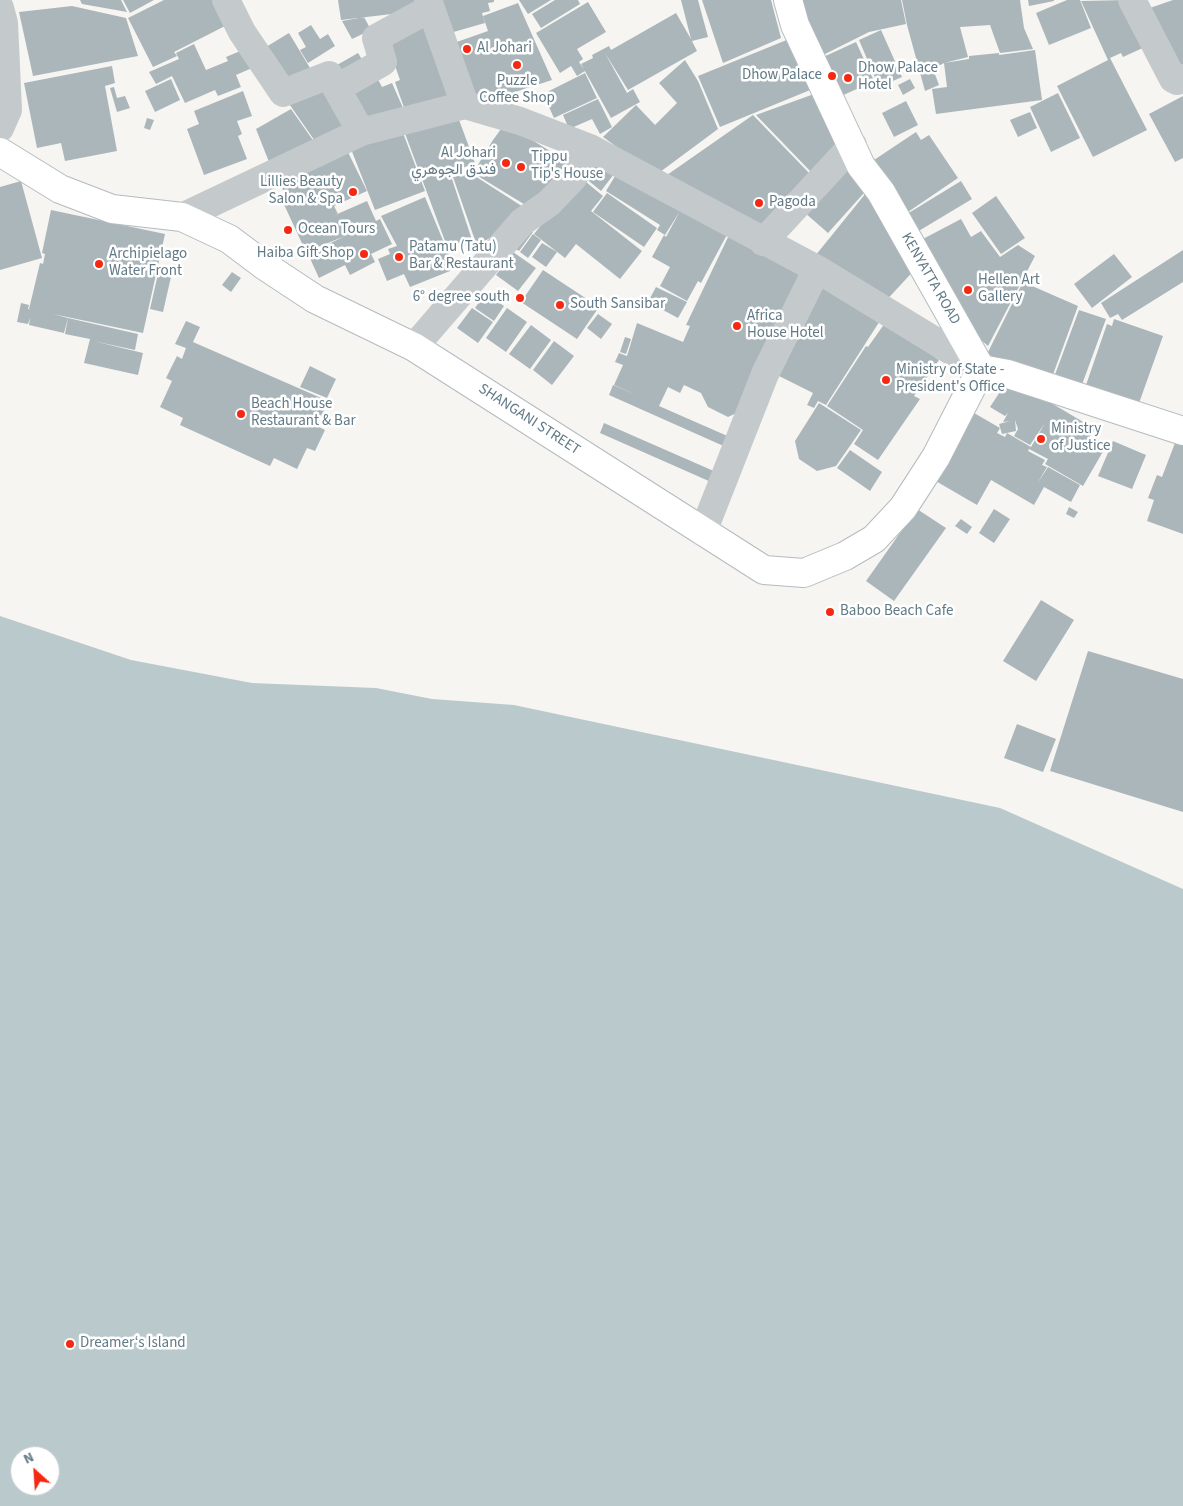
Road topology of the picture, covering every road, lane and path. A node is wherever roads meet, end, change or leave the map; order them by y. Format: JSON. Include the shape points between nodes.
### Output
{"nodes":[{"id":1,"x":226,"y":0,"type":"edge"},
{"id":2,"x":788,"y":0,"type":"edge"},
{"id":3,"x":1132,"y":0,"type":"edge"},
{"id":4,"x":429,"y":4,"type":"edge"},
{"id":5,"x":0,"y":8,"type":"edge"},
{"id":6,"x":1183,"y":78,"type":"edge"},
{"id":7,"x":337,"y":88,"type":"junction"},
{"id":8,"x":465,"y":104,"type":"junction"},
{"id":9,"x":0,"y":128,"type":"edge"},
{"id":10,"x":361,"y":132,"type":"junction"},
{"id":11,"x":853,"y":144,"type":"junction"},
{"id":12,"x":590,"y":148,"type":"junction"},
{"id":13,"x":0,"y":152,"type":"edge"},
{"id":14,"x":182,"y":217,"type":"junction"},
{"id":15,"x":763,"y":242,"type":"junction"},
{"id":16,"x":817,"y":269,"type":"junction"},
{"id":17,"x":414,"y":347,"type":"junction"},
{"id":18,"x":981,"y":369,"type":"junction"},
{"id":19,"x":1183,"y":431,"type":"edge"},
{"id":20,"x":703,"y":532,"type":"junction"}],
"edges":[{"from":1,"to":7,"type":"street","via":[[242,32],[283,93],[329,75]]},
{"from":2,"to":11,"type":"main road","name":"KENYATTA ROAD","via":[[795,25]]},
{"from":3,"to":6,"type":"street","via":[[1173,79]]},
{"from":4,"to":7,"type":"street","via":[[376,38],[383,62]]},
{"from":4,"to":8,"type":"street"},
{"from":5,"to":9,"type":"street","via":[[4,23],[8,110]]},
{"from":7,"to":10,"type":"street"},
{"from":8,"to":10,"type":"street"},
{"from":8,"to":12,"type":"street"},
{"from":10,"to":14,"type":"street"},
{"from":11,"to":15,"type":"street"},
{"from":11,"to":18,"type":"main road","name":"KENYATTA ROAD","via":[[861,166],[881,192]]},
{"from":12,"to":15,"type":"street"},
{"from":12,"to":17,"type":"street","via":[[572,178],[549,203],[522,222]]},
{"from":13,"to":14,"type":"main road","name":"SHANGANI STREET","via":[[60,189],[112,209]]},
{"from":14,"to":17,"type":"main road","name":"SHANGANI STREET","via":[[229,239],[315,299]]},
{"from":15,"to":16,"type":"street"},
{"from":16,"to":18,"type":"street"},
{"from":16,"to":20,"type":"street","via":[[765,374]]},
{"from":17,"to":20,"type":"main road","name":"SHANGANI STREET"},
{"from":18,"to":19,"type":"main road","via":[[1008,374]]},
{"from":18,"to":20,"type":"main road","name":"SHANGANI STREET","via":[[936,457],[903,508],[874,539],[845,556],[804,573],[764,570]]}]}
